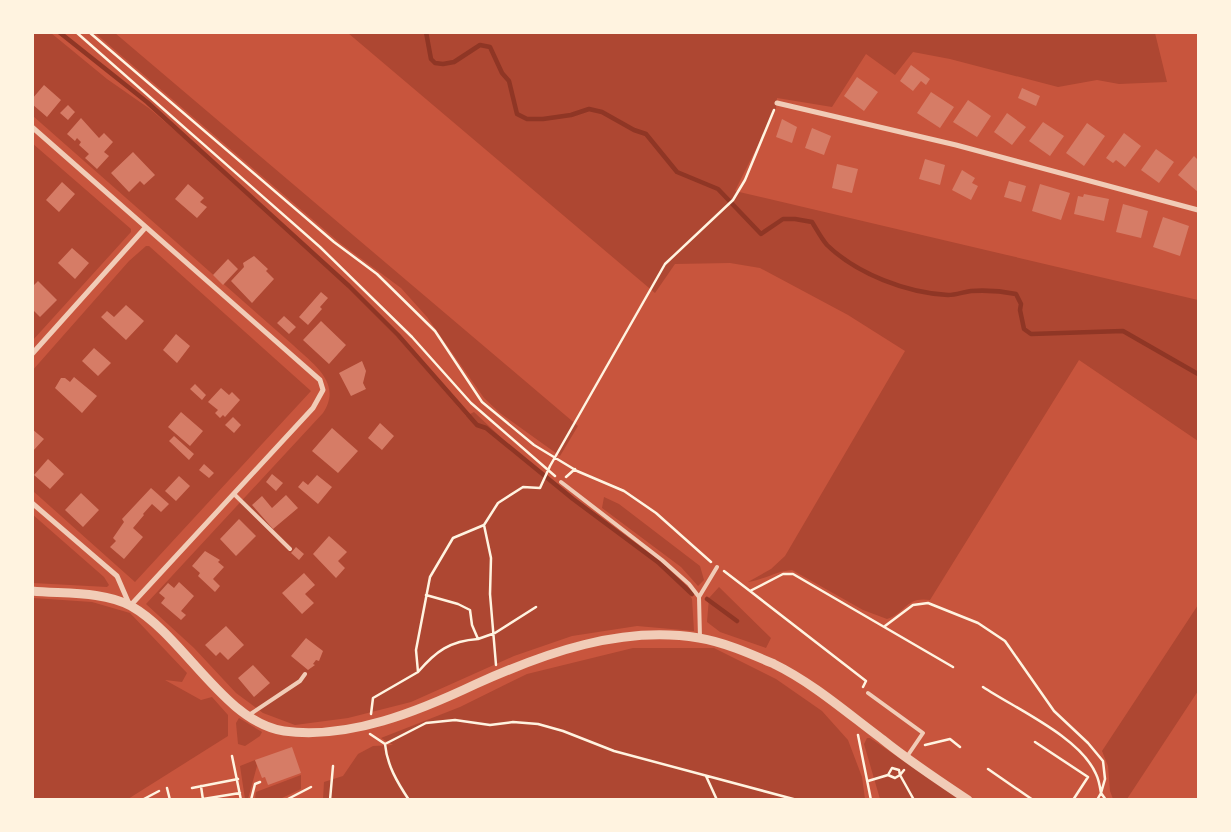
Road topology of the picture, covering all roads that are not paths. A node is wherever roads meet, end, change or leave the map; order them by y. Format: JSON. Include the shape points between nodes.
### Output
{"nodes":[{"id":1,"x":777,"y":103,"type":"road end"},
{"id":2,"x":32,"y":127,"type":"edge"},
{"id":3,"x":1198,"y":210,"type":"edge"},
{"id":4,"x":145,"y":228,"type":"junction"},
{"id":5,"x":32,"y":354,"type":"edge"},
{"id":6,"x":561,"y":482,"type":"road end"},
{"id":7,"x":235,"y":495,"type":"junction"},
{"id":8,"x":32,"y":503,"type":"edge"},
{"id":9,"x":290,"y":549,"type":"dead end"},
{"id":10,"x":717,"y":566,"type":"road end"},
{"id":11,"x":32,"y":591,"type":"edge"},
{"id":12,"x":699,"y":597,"type":"junction"},
{"id":13,"x":130,"y":606,"type":"junction"},
{"id":14,"x":700,"y":638,"type":"junction"},
{"id":15,"x":305,"y":674,"type":"dead end"},
{"id":16,"x":868,"y":693,"type":"road end"},
{"id":17,"x":249,"y":715,"type":"junction"},
{"id":18,"x":906,"y":758,"type":"junction"},
{"id":19,"x":968,"y":800,"type":"edge"}],
"edges":[{"from":1,"to":3,"type":"street","via":[[956,145]]},
{"from":2,"to":4,"type":"street"},
{"from":4,"to":5,"type":"street"},
{"from":4,"to":7,"type":"street","via":[[320,380],[323,390],[313,408]]},
{"from":6,"to":12,"type":"lane","via":[[662,560]]},
{"from":7,"to":9,"type":"lane"},
{"from":7,"to":13,"type":"street"},
{"from":8,"to":13,"type":"street","via":[[117,576]]},
{"from":10,"to":12,"type":"lane"},
{"from":11,"to":13,"type":"street","via":[[97,596]]},
{"from":12,"to":14,"type":"lane"},
{"from":13,"to":17,"type":"street","via":[[168,635],[233,704]]},
{"from":14,"to":17,"type":"street","via":[[649,636],[588,643],[550,653],[426,707],[369,724],[292,732],[272,727]]},
{"from":14,"to":18,"type":"street","via":[[774,664],[805,683]]},
{"from":15,"to":17,"type":"lane","via":[[300,681]]},
{"from":16,"to":18,"type":"lane","via":[[923,733]]},
{"from":18,"to":19,"type":"street"}]}
